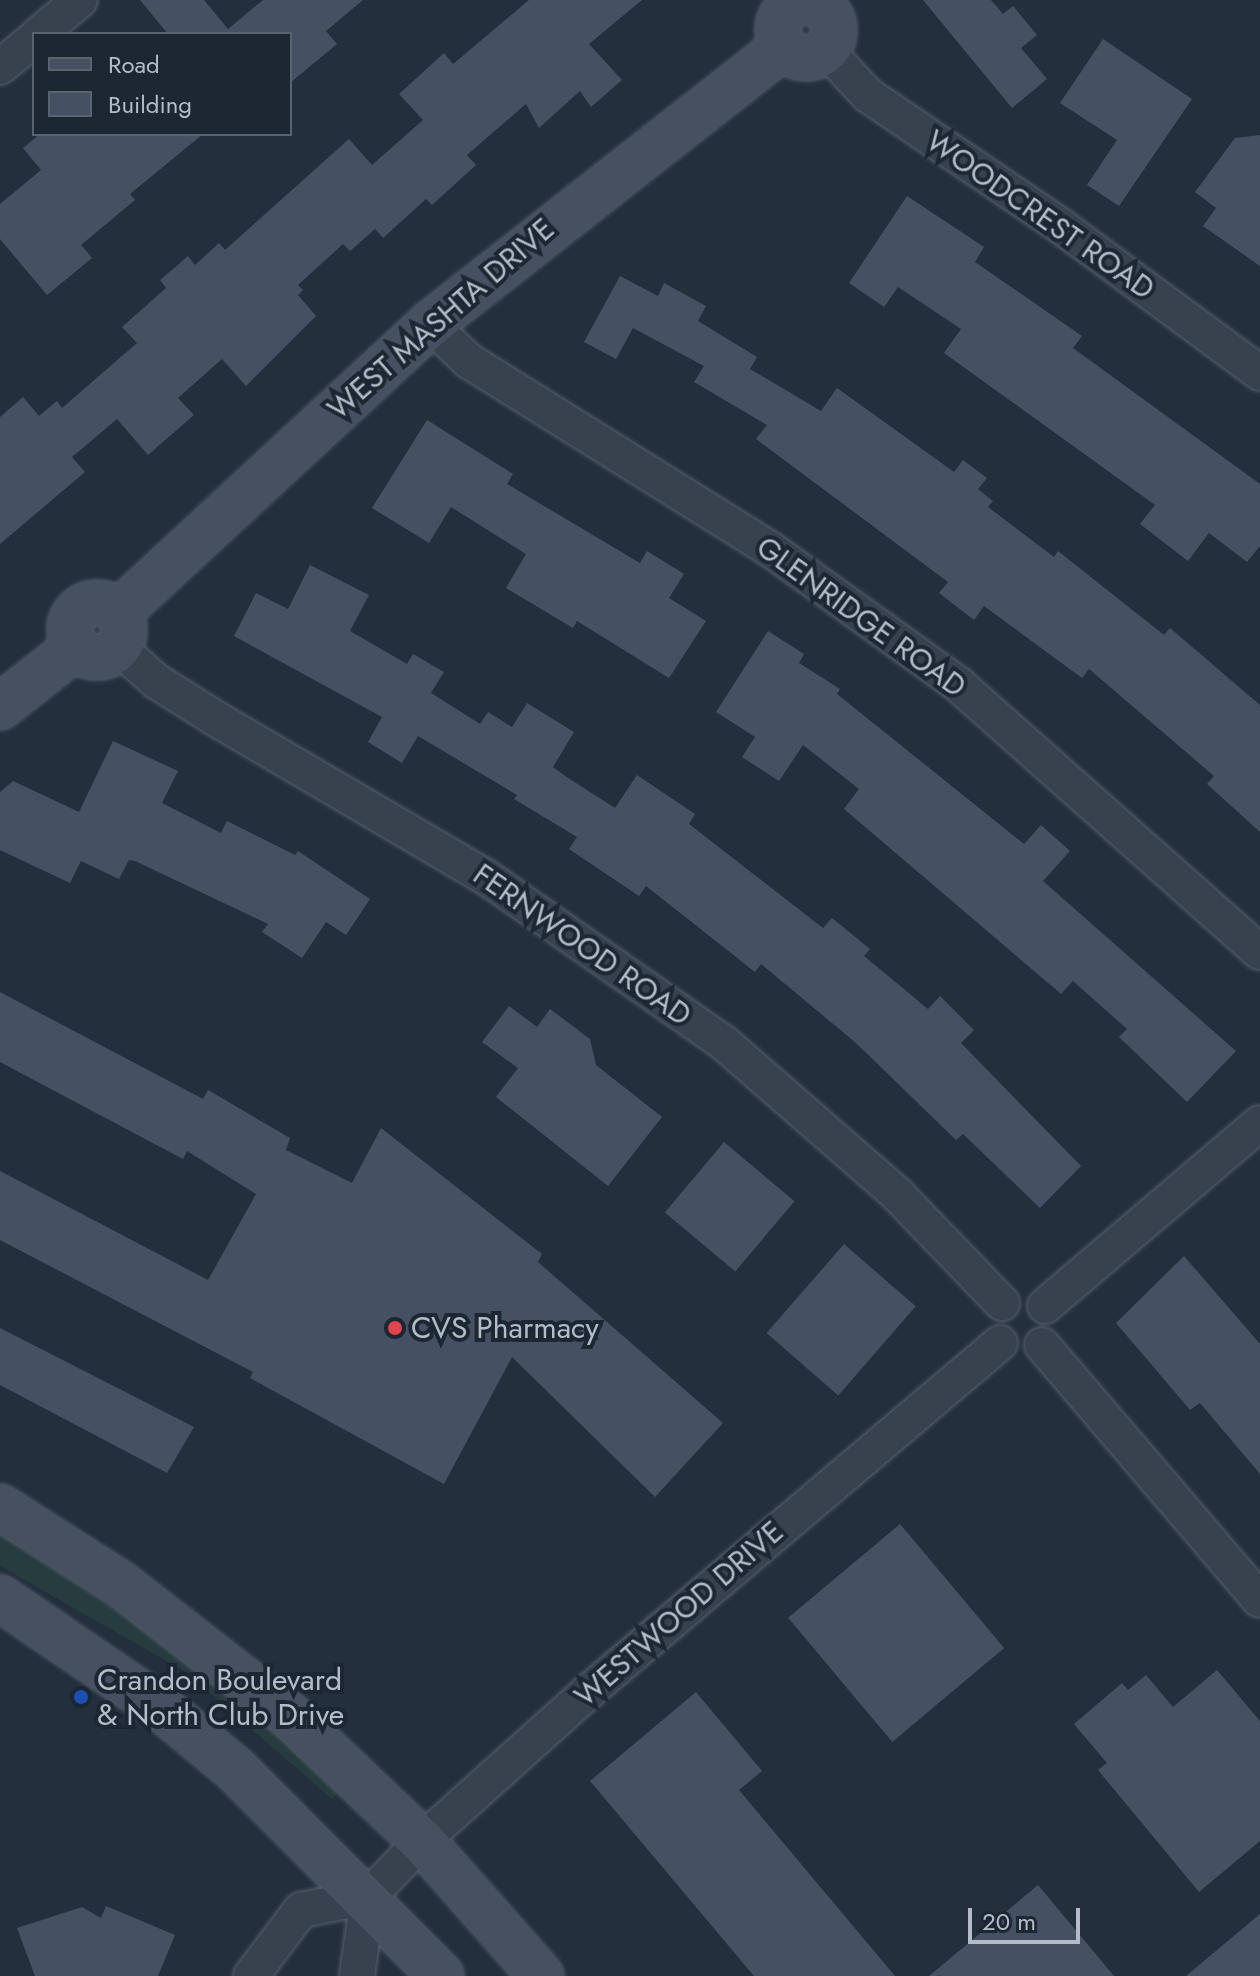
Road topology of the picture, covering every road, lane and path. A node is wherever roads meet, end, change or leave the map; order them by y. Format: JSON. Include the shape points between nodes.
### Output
{"nodes":[{"id":1,"x":80,"y":0,"type":"edge"},
{"id":2,"x":827,"y":19,"type":"edge"},
{"id":3,"x":41,"y":32,"type":"edge"},
{"id":4,"x":32,"y":41,"type":"edge"},
{"id":5,"x":0,"y":67,"type":"edge"},
{"id":6,"x":430,"y":324,"type":"junction"},
{"id":7,"x":1260,"y":373,"type":"edge"},
{"id":8,"x":104,"y":636,"type":"junction"},
{"id":9,"x":0,"y":707,"type":"edge"},
{"id":10,"x":1260,"y":952,"type":"edge"},
{"id":11,"x":1260,"y":1123,"type":"edge"},
{"id":12,"x":1002,"y":1303,"type":"junction"},
{"id":13,"x":1045,"y":1306,"type":"junction"},
{"id":14,"x":1000,"y":1343,"type":"junction"},
{"id":15,"x":1042,"y":1345,"type":"junction"},
{"id":16,"x":0,"y":1507,"type":"edge"},
{"id":17,"x":0,"y":1598,"type":"edge"},
{"id":18,"x":1260,"y":1600,"type":"edge"},
{"id":19,"x":422,"y":1841,"type":"junction"},
{"id":20,"x":368,"y":1897,"type":"junction"},
{"id":21,"x":251,"y":1976,"type":"edge"},
{"id":22,"x":357,"y":1976,"type":"edge"},
{"id":23,"x":441,"y":1976,"type":"edge"},
{"id":24,"x":541,"y":1976,"type":"edge"}],
"edges":[{"from":1,"to":3,"type":"street"},
{"from":2,"to":6,"type":"main road","name":"WEST MASHTA DRIVE","via":[[806,2],[785,10],[777,32],[783,47]]},
{"from":2,"to":7,"type":"street","name":"WOODCREST ROAD","via":[[868,95],[1062,227]]},
{"from":4,"to":5,"type":"street"},
{"from":6,"to":8,"type":"main road","name":"WEST MASHTA DRIVE"},
{"from":6,"to":10,"type":"street","name":"GLENRIDGE ROAD","via":[[469,361],[770,549],[959,685]]},
{"from":8,"to":9,"type":"main road","name":"WEST MASHTA DRIVE"},
{"from":8,"to":12,"type":"street","name":"FERNWOOD ROAD","via":[[156,681],[486,877],[724,1043],[896,1193]]},
{"from":11,"to":13,"type":"street"},
{"from":12,"to":13,"type":"street","via":[[1026,1294]]},
{"from":12,"to":14,"type":"street","via":[[992,1327]]},
{"from":13,"to":15,"type":"street","via":[[1052,1323]]},
{"from":14,"to":15,"type":"street","via":[[1028,1354]]},
{"from":14,"to":19,"type":"street","name":"WESTWOOD DRIVE","via":[[681,1611]]},
{"from":15,"to":18,"type":"street"},
{"from":16,"to":19,"type":"main road","via":[[182,1628],[299,1724]]},
{"from":17,"to":20,"type":"main road","via":[[160,1707],[235,1769]]},
{"from":19,"to":20,"type":"street","name":"WESTWOOD DRIVE"},
{"from":19,"to":24,"type":"main road"},
{"from":20,"to":21,"type":"street","via":[[301,1910]]},
{"from":20,"to":22,"type":"street"},
{"from":20,"to":23,"type":"main road"}]}
